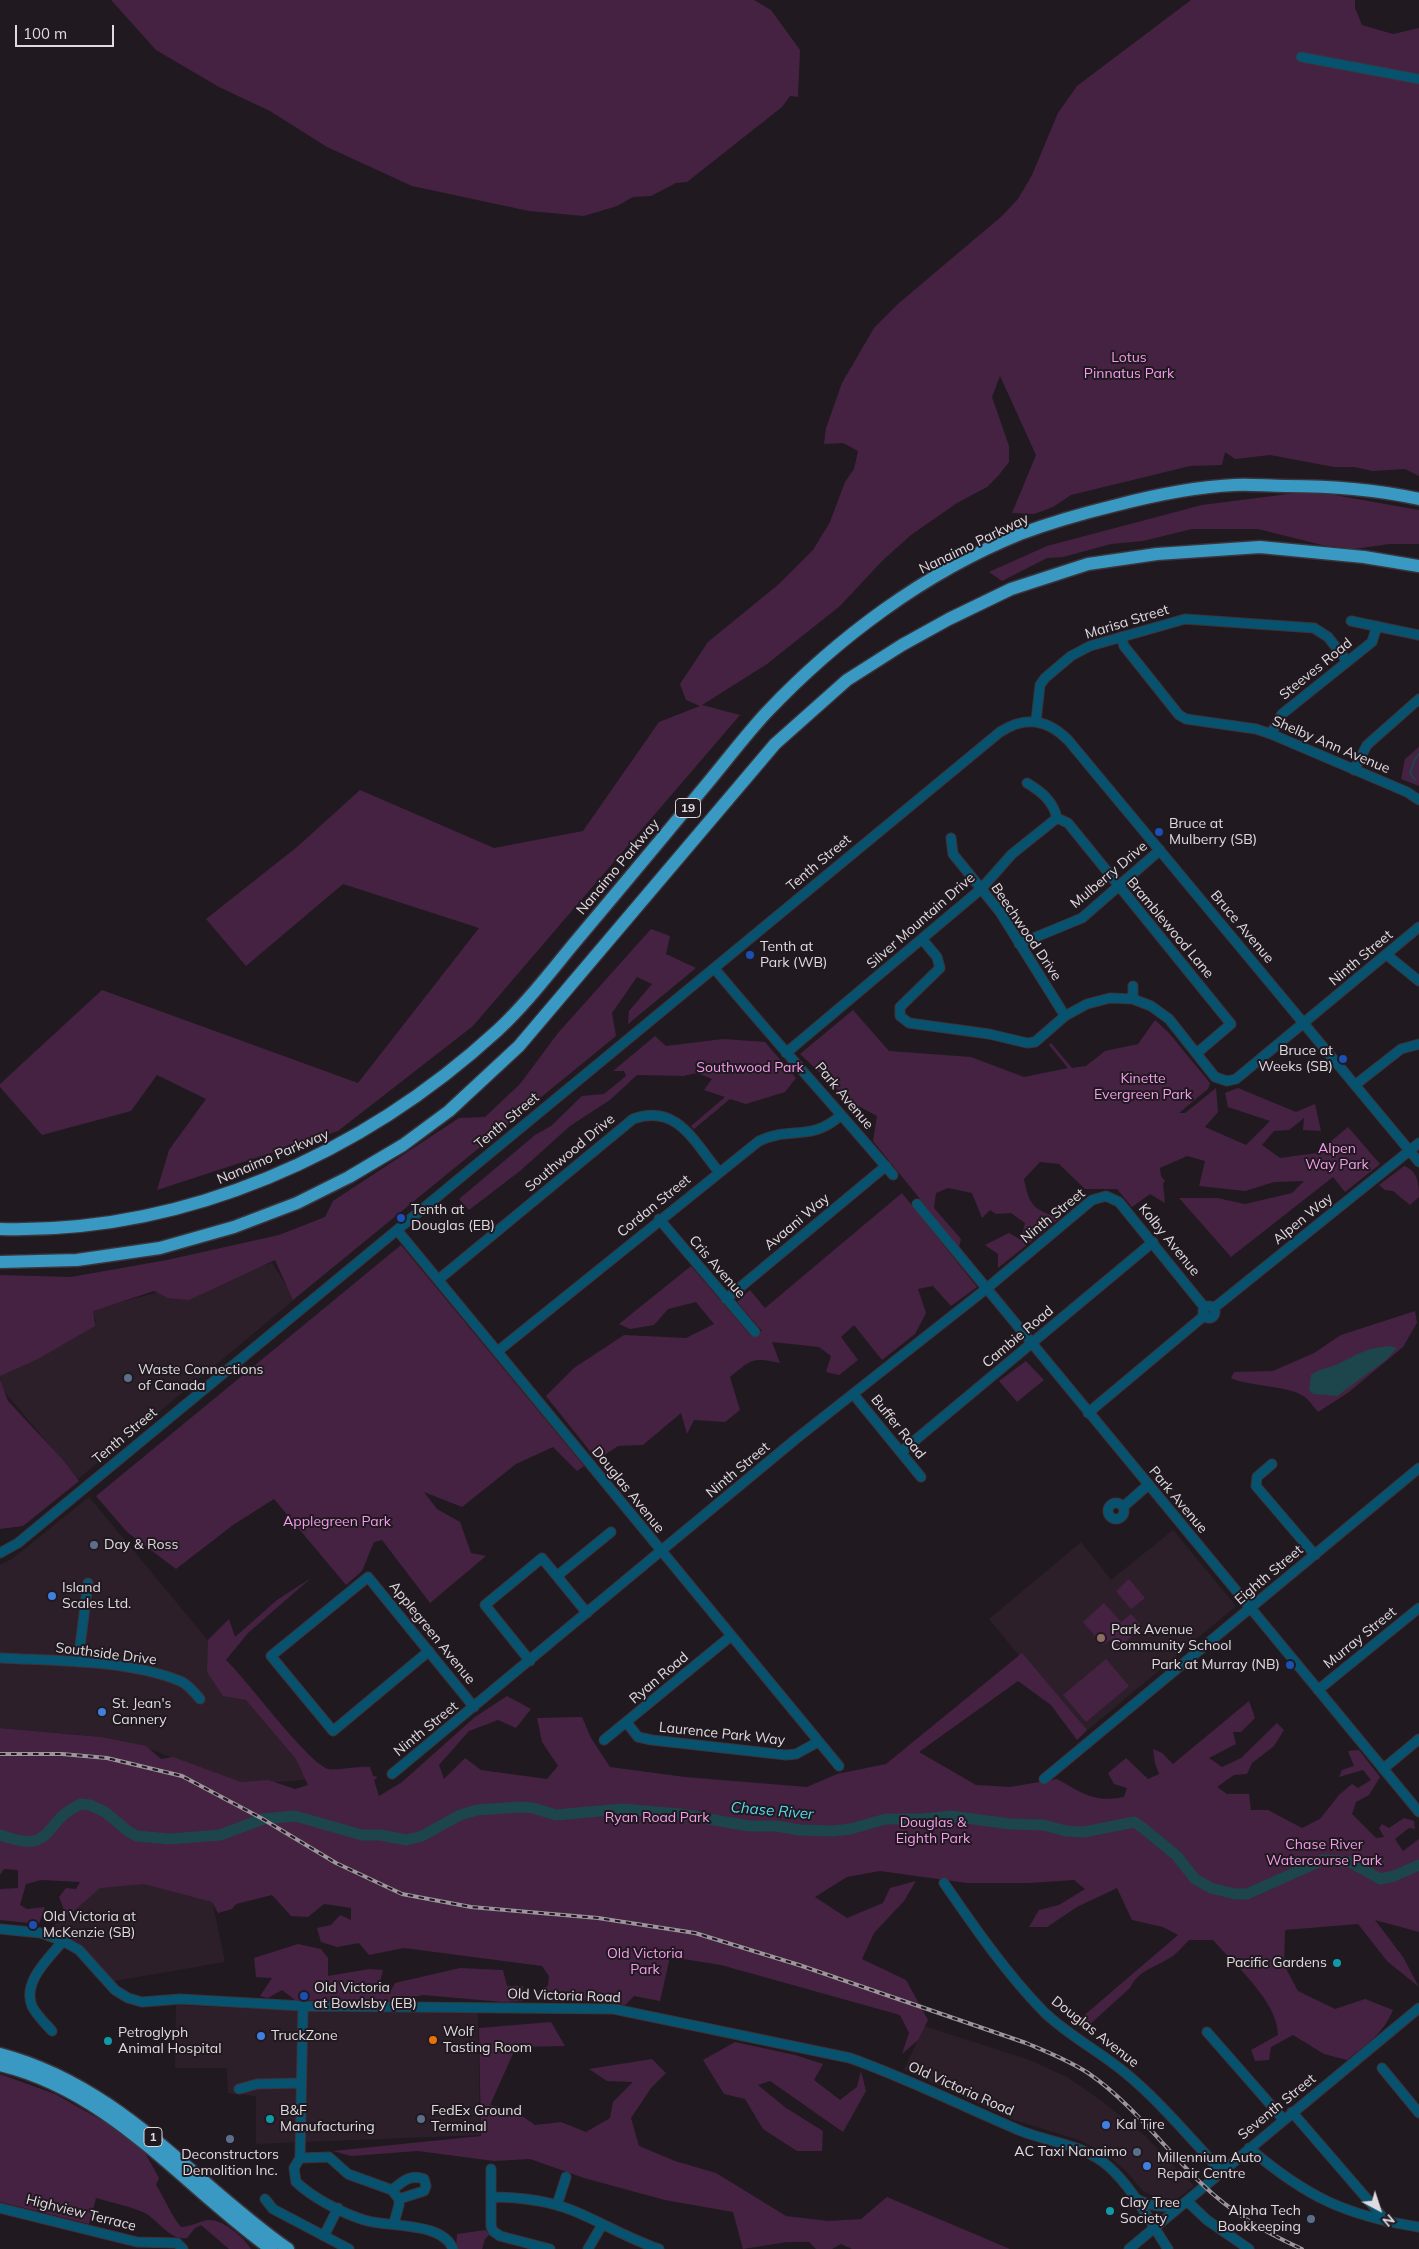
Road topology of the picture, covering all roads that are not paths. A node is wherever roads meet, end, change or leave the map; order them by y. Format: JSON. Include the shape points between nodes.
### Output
{"nodes":[{"id":1,"x":1301,"y":57,"type":"dead end"},
{"id":2,"x":1419,"y":80,"type":"edge"},
{"id":3,"x":1419,"y":499,"type":"edge"},
{"id":4,"x":1419,"y":566,"type":"edge"},
{"id":5,"x":1351,"y":621,"type":"dead end"},
{"id":6,"x":1378,"y":626,"type":"junction"},
{"id":7,"x":1419,"y":635,"type":"edge"},
{"id":8,"x":1121,"y":637,"type":"junction"},
{"id":9,"x":1347,"y":661,"type":"junction"},
{"id":10,"x":1419,"y":699,"type":"edge"},
{"id":11,"x":1036,"y":721,"type":"junction"},
{"id":12,"x":1271,"y":734,"type":"junction"},
{"id":13,"x":1354,"y":770,"type":"junction"},
{"id":14,"x":1027,"y":783,"type":"dead end"},
{"id":15,"x":1419,"y":800,"type":"edge"},
{"id":16,"x":1057,"y":818,"type":"junction"},
{"id":17,"x":950,"y":838,"type":"dead end"},
{"id":18,"x":1160,"y":850,"type":"junction"},
{"id":19,"x":1118,"y":887,"type":"junction"},
{"id":20,"x":982,"y":889,"type":"junction"},
{"id":21,"x":1419,"y":928,"type":"edge"},
{"id":22,"x":922,"y":939,"type":"junction"},
{"id":23,"x":1019,"y":944,"type":"junction"},
{"id":24,"x":1387,"y":955,"type":"junction"},
{"id":25,"x":714,"y":968,"type":"junction"},
{"id":26,"x":1419,"y":981,"type":"edge"},
{"id":27,"x":1133,"y":986,"type":"dead end"},
{"id":28,"x":1132,"y":999,"type":"junction"},
{"id":29,"x":1065,"y":1016,"type":"junction"},
{"id":30,"x":1304,"y":1023,"type":"junction"},
{"id":31,"x":1419,"y":1044,"type":"edge"},
{"id":32,"x":786,"y":1053,"type":"junction"},
{"id":33,"x":1197,"y":1053,"type":"junction"},
{"id":34,"x":1355,"y":1085,"type":"junction"},
{"id":35,"x":841,"y":1114,"type":"junction"},
{"id":36,"x":1419,"y":1143,"type":"edge"},
{"id":37,"x":1410,"y":1151,"type":"junction"},
{"id":38,"x":1419,"y":1162,"type":"edge"},
{"id":39,"x":886,"y":1166,"type":"junction"},
{"id":40,"x":719,"y":1172,"type":"junction"},
{"id":41,"x":893,"y":1175,"type":"dead end"},
{"id":42,"x":1106,"y":1196,"type":"joint"},
{"id":43,"x":917,"y":1204,"type":"dead end"},
{"id":44,"x":658,"y":1220,"type":"junction"},
{"id":45,"x":0,"y":1229,"type":"edge"},
{"id":46,"x":397,"y":1230,"type":"junction"},
{"id":47,"x":1154,"y":1242,"type":"junction"},
{"id":48,"x":0,"y":1262,"type":"edge"},
{"id":49,"x":438,"y":1280,"type":"junction"},
{"id":50,"x":986,"y":1289,"type":"junction"},
{"id":51,"x":726,"y":1299,"type":"junction"},
{"id":52,"x":1208,"y":1310,"type":"junction"},
{"id":53,"x":755,"y":1332,"type":"dead end"},
{"id":54,"x":1031,"y":1344,"type":"junction"},
{"id":55,"x":498,"y":1351,"type":"junction"},
{"id":56,"x":854,"y":1395,"type":"junction"},
{"id":57,"x":1088,"y":1413,"type":"junction"},
{"id":58,"x":901,"y":1452,"type":"junction"},
{"id":59,"x":1272,"y":1464,"type":"dead end"},
{"id":60,"x":1419,"y":1468,"type":"edge"},
{"id":61,"x":921,"y":1477,"type":"dead end"},
{"id":62,"x":1148,"y":1486,"type":"junction"},
{"id":63,"x":1122,"y":1507,"type":"dead end"},
{"id":64,"x":610,"y":1532,"type":"dead end"},
{"id":65,"x":661,"y":1552,"type":"junction"},
{"id":66,"x":0,"y":1553,"type":"edge"},
{"id":67,"x":1314,"y":1555,"type":"junction"},
{"id":68,"x":557,"y":1576,"type":"junction"},
{"id":69,"x":88,"y":1583,"type":"dead end"},
{"id":70,"x":1250,"y":1608,"type":"junction"},
{"id":71,"x":1419,"y":1608,"type":"edge"},
{"id":72,"x":587,"y":1614,"type":"junction"},
{"id":73,"x":731,"y":1636,"type":"junction"},
{"id":74,"x":429,"y":1652,"type":"junction"},
{"id":75,"x":0,"y":1658,"type":"edge"},
{"id":76,"x":530,"y":1660,"type":"junction"},
{"id":77,"x":78,"y":1662,"type":"junction"},
{"id":78,"x":1318,"y":1690,"type":"junction"},
{"id":79,"x":200,"y":1699,"type":"dead end"},
{"id":80,"x":474,"y":1707,"type":"junction"},
{"id":81,"x":627,"y":1723,"type":"junction"},
{"id":82,"x":1419,"y":1739,"type":"edge"},
{"id":83,"x":604,"y":1740,"type":"dead end"},
{"id":84,"x":818,"y":1742,"type":"junction"},
{"id":85,"x":839,"y":1766,"type":"dead end"},
{"id":86,"x":1383,"y":1769,"type":"junction"},
{"id":87,"x":392,"y":1774,"type":"dead end"},
{"id":88,"x":1044,"y":1779,"type":"dead end"},
{"id":89,"x":1419,"y":1812,"type":"edge"},
{"id":90,"x":944,"y":1883,"type":"dead end"},
{"id":91,"x":0,"y":1929,"type":"edge"},
{"id":92,"x":63,"y":1941,"type":"junction"},
{"id":93,"x":303,"y":2006,"type":"junction"},
{"id":94,"x":1419,"y":2008,"type":"edge"},
{"id":95,"x":52,"y":2031,"type":"dead end"},
{"id":96,"x":1207,"y":2032,"type":"dead end"},
{"id":97,"x":0,"y":2054,"type":"edge"},
{"id":98,"x":0,"y":2065,"type":"edge"},
{"id":99,"x":1382,"y":2068,"type":"dead end"},
{"id":100,"x":301,"y":2083,"type":"junction"},
{"id":101,"x":239,"y":2089,"type":"dead end"},
{"id":102,"x":1292,"y":2112,"type":"junction"},
{"id":103,"x":1419,"y":2113,"type":"edge"},
{"id":104,"x":1284,"y":2120,"type":"junction"},
{"id":105,"x":1249,"y":2148,"type":"junction"},
{"id":106,"x":300,"y":2158,"type":"junction"},
{"id":107,"x":491,"y":2169,"type":"dead end"},
{"id":108,"x":1221,"y":2171,"type":"junction"},
{"id":109,"x":566,"y":2177,"type":"dead end"},
{"id":110,"x":392,"y":2190,"type":"junction"},
{"id":111,"x":491,"y":2197,"type":"junction"},
{"id":112,"x":1134,"y":2198,"type":"junction"},
{"id":113,"x":265,"y":2199,"type":"dead end"},
{"id":114,"x":399,"y":2199,"type":"junction"},
{"id":115,"x":1184,"y":2204,"type":"junction"},
{"id":116,"x":557,"y":2205,"type":"junction"},
{"id":117,"x":0,"y":2208,"type":"edge"},
{"id":118,"x":338,"y":2208,"type":"junction"},
{"id":119,"x":1388,"y":2222,"type":"junction"},
{"id":120,"x":394,"y":2223,"type":"junction"},
{"id":121,"x":602,"y":2225,"type":"junction"},
{"id":122,"x":1154,"y":2228,"type":"junction"},
{"id":123,"x":1419,"y":2228,"type":"edge"},
{"id":124,"x":324,"y":2236,"type":"junction"},
{"id":125,"x":183,"y":2249,"type":"edge"},
{"id":126,"x":271,"y":2249,"type":"edge"},
{"id":127,"x":288,"y":2249,"type":"edge"},
{"id":128,"x":349,"y":2249,"type":"edge"},
{"id":129,"x":452,"y":2249,"type":"edge"},
{"id":130,"x":550,"y":2249,"type":"edge"},
{"id":131,"x":588,"y":2249,"type":"edge"},
{"id":132,"x":659,"y":2249,"type":"edge"},
{"id":133,"x":1129,"y":2249,"type":"edge"},
{"id":134,"x":1168,"y":2249,"type":"edge"},
{"id":135,"x":1249,"y":2249,"type":"edge"}],
"edges":[{"from":1,"to":2,"type":"street"},
{"from":3,"to":45,"type":"highway","name":"Nanaimo Parkway","number":"19","via":[[1308,486],[1231,485],[1154,495],[1076,515],[1018,535],[939,574],[855,630],[797,682],[765,714],[501,1027],[399,1109],[340,1145],[273,1177],[210,1200],[81,1226]]},
{"from":4,"to":48,"type":"highway","number":"19","via":[[1260,547],[1157,554],[1088,564],[1011,589],[949,618],[847,680],[775,744],[519,1046],[449,1111],[403,1145],[297,1203],[234,1227],[160,1248],[76,1260]]},
{"from":5,"to":6,"type":"street"},
{"from":6,"to":7,"type":"street"},
{"from":6,"to":9,"type":"street","name":"Steeves Road","via":[[1372,642]]},
{"from":8,"to":9,"type":"street","name":"Marisa Street","via":[[1185,619],[1304,627],[1321,632]]},
{"from":8,"to":11,"type":"street","name":"Marisa Street","via":[[1079,651],[1045,678],[1037,692]]},
{"from":8,"to":12,"type":"street","name":"Shelby Ann Avenue","via":[[1124,646],[1179,715],[1186,719]]},
{"from":9,"to":12,"type":"street","name":"Steeves Road","via":[[1282,714]]},
{"from":10,"to":13,"type":"street","via":[[1367,745]]},
{"from":11,"to":18,"type":"street","name":"Bruce Avenue","via":[[1049,724],[1068,740]]},
{"from":11,"to":25,"type":"street","name":"Tenth Street","via":[[1020,722],[1000,732]]},
{"from":12,"to":13,"type":"street","name":"Shelby Ann Avenue"},
{"from":13,"to":15,"type":"street","name":"Shelby Ann Avenue"},
{"from":14,"to":16,"type":"street","via":[[1042,793],[1054,807]]},
{"from":16,"to":19,"type":"street","name":"Bramblewood Lane","via":[[1068,824]]},
{"from":16,"to":20,"type":"street","name":"Silver Mountain Drive","via":[[1012,854]]},
{"from":17,"to":20,"type":"street","name":"Beechwood Drive","via":[[953,854]]},
{"from":18,"to":19,"type":"street","name":"Mulberry Drive"},
{"from":18,"to":30,"type":"street","name":"Bruce Avenue"},
{"from":19,"to":23,"type":"street","name":"Mulberry Drive","via":[[1082,918]]},
{"from":19,"to":33,"type":"street","name":"Bramblewood Lane","via":[[1231,1024]]},
{"from":20,"to":22,"type":"street","name":"Silver Mountain Drive"},
{"from":20,"to":23,"type":"street","name":"Beechwood Drive"},
{"from":21,"to":24,"type":"street","name":"Ninth Street"},
{"from":22,"to":29,"type":"street","via":[[937,957],[940,968],[900,1006],[900,1016],[909,1023],[1028,1043],[1035,1042]]},
{"from":22,"to":32,"type":"street","name":"Silver Mountain Drive"},
{"from":23,"to":29,"type":"street","name":"Beechwood Drive"},
{"from":24,"to":26,"type":"street"},
{"from":24,"to":30,"type":"street","name":"Ninth Street"},
{"from":25,"to":32,"type":"street","name":"Park Avenue"},
{"from":25,"to":46,"type":"street","name":"Tenth Street"},
{"from":27,"to":28,"type":"street"},
{"from":28,"to":29,"type":"street","via":[[1110,998],[1086,1004]]},
{"from":28,"to":33,"type":"street","via":[[1151,1006],[1169,1019]]},
{"from":30,"to":33,"type":"street","name":"Ninth Street","via":[[1236,1079],[1227,1081],[1215,1076]]},
{"from":30,"to":34,"type":"street","name":"Bruce Avenue"},
{"from":31,"to":34,"type":"street","via":[[1400,1049]]},
{"from":32,"to":35,"type":"street","name":"Park Avenue"},
{"from":34,"to":37,"type":"street","name":"Bruce Avenue"},
{"from":35,"to":39,"type":"street","name":"Park Avenue"},
{"from":35,"to":40,"type":"street","name":"Cordan Street","via":[[824,1128],[808,1133],[772,1134]]},
{"from":36,"to":37,"type":"street","name":"Alpen Way"},
{"from":37,"to":38,"type":"street","name":"Bruce Avenue"},
{"from":37,"to":52,"type":"street","name":"Alpen Way"},
{"from":39,"to":41,"type":"street","name":"Park Avenue"},
{"from":39,"to":51,"type":"street","name":"Avaani Way"},
{"from":40,"to":44,"type":"street","name":"Cordan Street"},
{"from":40,"to":49,"type":"street","name":"Southwood Drive","via":[[673,1120],[659,1114],[632,1119]]},
{"from":42,"to":47,"type":"street","name":"Kolby Avenue","via":[[1119,1202]]},
{"from":42,"to":50,"type":"street","name":"Ninth Street","via":[[1092,1200]]},
{"from":43,"to":50,"type":"street","name":"Park Avenue"},
{"from":44,"to":51,"type":"street","name":"Cris Avenue"},
{"from":44,"to":55,"type":"street","name":"Cordan Street"},
{"from":46,"to":49,"type":"street","name":"Douglas Avenue"},
{"from":46,"to":66,"type":"street","name":"Tenth Street","via":[[18,1543]]},
{"from":47,"to":52,"type":"street","name":"Kolby Avenue"},
{"from":47,"to":54,"type":"street","name":"Cambie Road"},
{"from":49,"to":55,"type":"street","name":"Douglas Avenue"},
{"from":50,"to":54,"type":"street","name":"Park Avenue"},
{"from":50,"to":56,"type":"street","name":"Ninth Street"},
{"from":51,"to":53,"type":"street","name":"Cris Avenue"},
{"from":52,"to":57,"type":"street","name":"Alpen Way"},
{"from":54,"to":57,"type":"street","name":"Park Avenue"},
{"from":54,"to":58,"type":"street","name":"Cambie Road"},
{"from":55,"to":65,"type":"street","name":"Douglas Avenue"},
{"from":56,"to":58,"type":"street","name":"Buffer Road"},
{"from":56,"to":65,"type":"street","name":"Ninth Street","via":[[797,1438]]},
{"from":57,"to":62,"type":"street","name":"Park Avenue"},
{"from":58,"to":61,"type":"street","name":"Buffer Road"},
{"from":59,"to":67,"type":"street","via":[[1257,1477],[1256,1486]]},
{"from":60,"to":67,"type":"street","name":"Eighth Street"},
{"from":62,"to":63,"type":"street"},
{"from":62,"to":70,"type":"street","name":"Park Avenue"},
{"from":64,"to":68,"type":"street"},
{"from":65,"to":72,"type":"street","name":"Ninth Street"},
{"from":65,"to":73,"type":"street","name":"Douglas Avenue"},
{"from":67,"to":70,"type":"street","name":"Eighth Street"},
{"from":68,"to":72,"type":"street"},
{"from":68,"to":76,"type":"street","via":[[542,1558],[486,1605]]},
{"from":69,"to":77,"type":"street"},
{"from":70,"to":78,"type":"street","name":"Park Avenue"},
{"from":70,"to":88,"type":"street","name":"Eighth Street"},
{"from":71,"to":78,"type":"street","name":"Murray Street"},
{"from":72,"to":76,"type":"street","name":"Ninth Street"},
{"from":73,"to":81,"type":"street","name":"Ryan Road"},
{"from":73,"to":84,"type":"street","name":"Douglas Avenue"},
{"from":74,"to":74,"type":"street","name":"Applegreen Avenue","via":[[368,1577],[271,1656],[333,1731]]},
{"from":74,"to":80,"type":"street","name":"Applegreen Avenue"},
{"from":75,"to":77,"type":"street","name":"Southside Drive"},
{"from":76,"to":80,"type":"street","name":"Ninth Street"},
{"from":77,"to":79,"type":"street","name":"Southside Drive","via":[[144,1670],[182,1682]]},
{"from":78,"to":86,"type":"street","name":"Park Avenue"},
{"from":80,"to":87,"type":"street","name":"Ninth Street"},
{"from":81,"to":83,"type":"street","name":"Ryan Road"},
{"from":81,"to":84,"type":"street","name":"Laurence Park Way","via":[[638,1737],[652,1740],[786,1755],[796,1754]]},
{"from":82,"to":86,"type":"street"},
{"from":84,"to":85,"type":"street","name":"Douglas Avenue"},
{"from":86,"to":89,"type":"street","name":"Park Avenue"},
{"from":90,"to":108,"type":"street","name":"Douglas Avenue","via":[[982,1938],[1044,2012],[1147,2092]]},
{"from":91,"to":92,"type":"street","name":"Old Victoria Road","via":[[41,1933]]},
{"from":92,"to":93,"type":"street","name":"Old Victoria Road","via":[[79,1950],[116,1990],[142,2002],[180,1999]]},
{"from":92,"to":95,"type":"street","via":[[40,1969],[30,1996],[32,2008]]},
{"from":93,"to":100,"type":"street"},
{"from":93,"to":112,"type":"street","name":"Old Victoria Road","via":[[614,2008],[850,2058],[886,2070],[1022,2131],[1082,2151],[1107,2164]]},
{"from":94,"to":102,"type":"street","name":"Seventh Street"},
{"from":96,"to":104,"type":"street"},
{"from":97,"to":127,"type":"highway","number":"1","via":[[52,2072],[119,2110],[219,2196]]},
{"from":98,"to":126,"type":"highway","number":"1","via":[[47,2081],[113,2117],[212,2203]]},
{"from":99,"to":103,"type":"street"},
{"from":100,"to":101,"type":"street","via":[[257,2084]]},
{"from":100,"to":106,"type":"street"},
{"from":102,"to":104,"type":"street","name":"Seventh Street"},
{"from":102,"to":119,"type":"street"},
{"from":104,"to":105,"type":"street","name":"Seventh Street"},
{"from":105,"to":108,"type":"street","name":"Seventh Street"},
{"from":105,"to":119,"type":"street","via":[[1279,2174],[1311,2194],[1348,2212]]},
{"from":106,"to":110,"type":"street","via":[[329,2157],[348,2174]]},
{"from":106,"to":118,"type":"street","via":[[294,2168],[296,2182]]},
{"from":107,"to":111,"type":"street"},
{"from":108,"to":115,"type":"street","name":"Seventh Street"},
{"from":109,"to":116,"type":"street"},
{"from":110,"to":114,"type":"street"},
{"from":110,"to":114,"type":"street","via":[[405,2179],[414,2176],[424,2179],[424,2191]]},
{"from":111,"to":116,"type":"street","via":[[517,2197]]},
{"from":111,"to":130,"type":"street","via":[[491,2226],[496,2234]]},
{"from":112,"to":115,"type":"street","via":[[1162,2207]]},
{"from":112,"to":122,"type":"street","name":"Old Victoria Road"},
{"from":113,"to":124,"type":"street","via":[[273,2209]]},
{"from":114,"to":120,"type":"street"},
{"from":115,"to":122,"type":"street","name":"Seventh Street"},
{"from":115,"to":135,"type":"street"},
{"from":116,"to":121,"type":"street"},
{"from":117,"to":125,"type":"street","name":"Highview Terrace","via":[[137,2242],[177,2242]]},
{"from":118,"to":120,"type":"street","via":[[364,2220]]},
{"from":118,"to":124,"type":"street"},
{"from":119,"to":123,"type":"street"},
{"from":120,"to":129,"type":"street","via":[[442,2235],[450,2241]]},
{"from":121,"to":131,"type":"street"},
{"from":121,"to":132,"type":"street"},
{"from":122,"to":133,"type":"street","name":"Seventh Street"},
{"from":122,"to":134,"type":"street","name":"Old Victoria Road"},
{"from":124,"to":128,"type":"street"}]}
